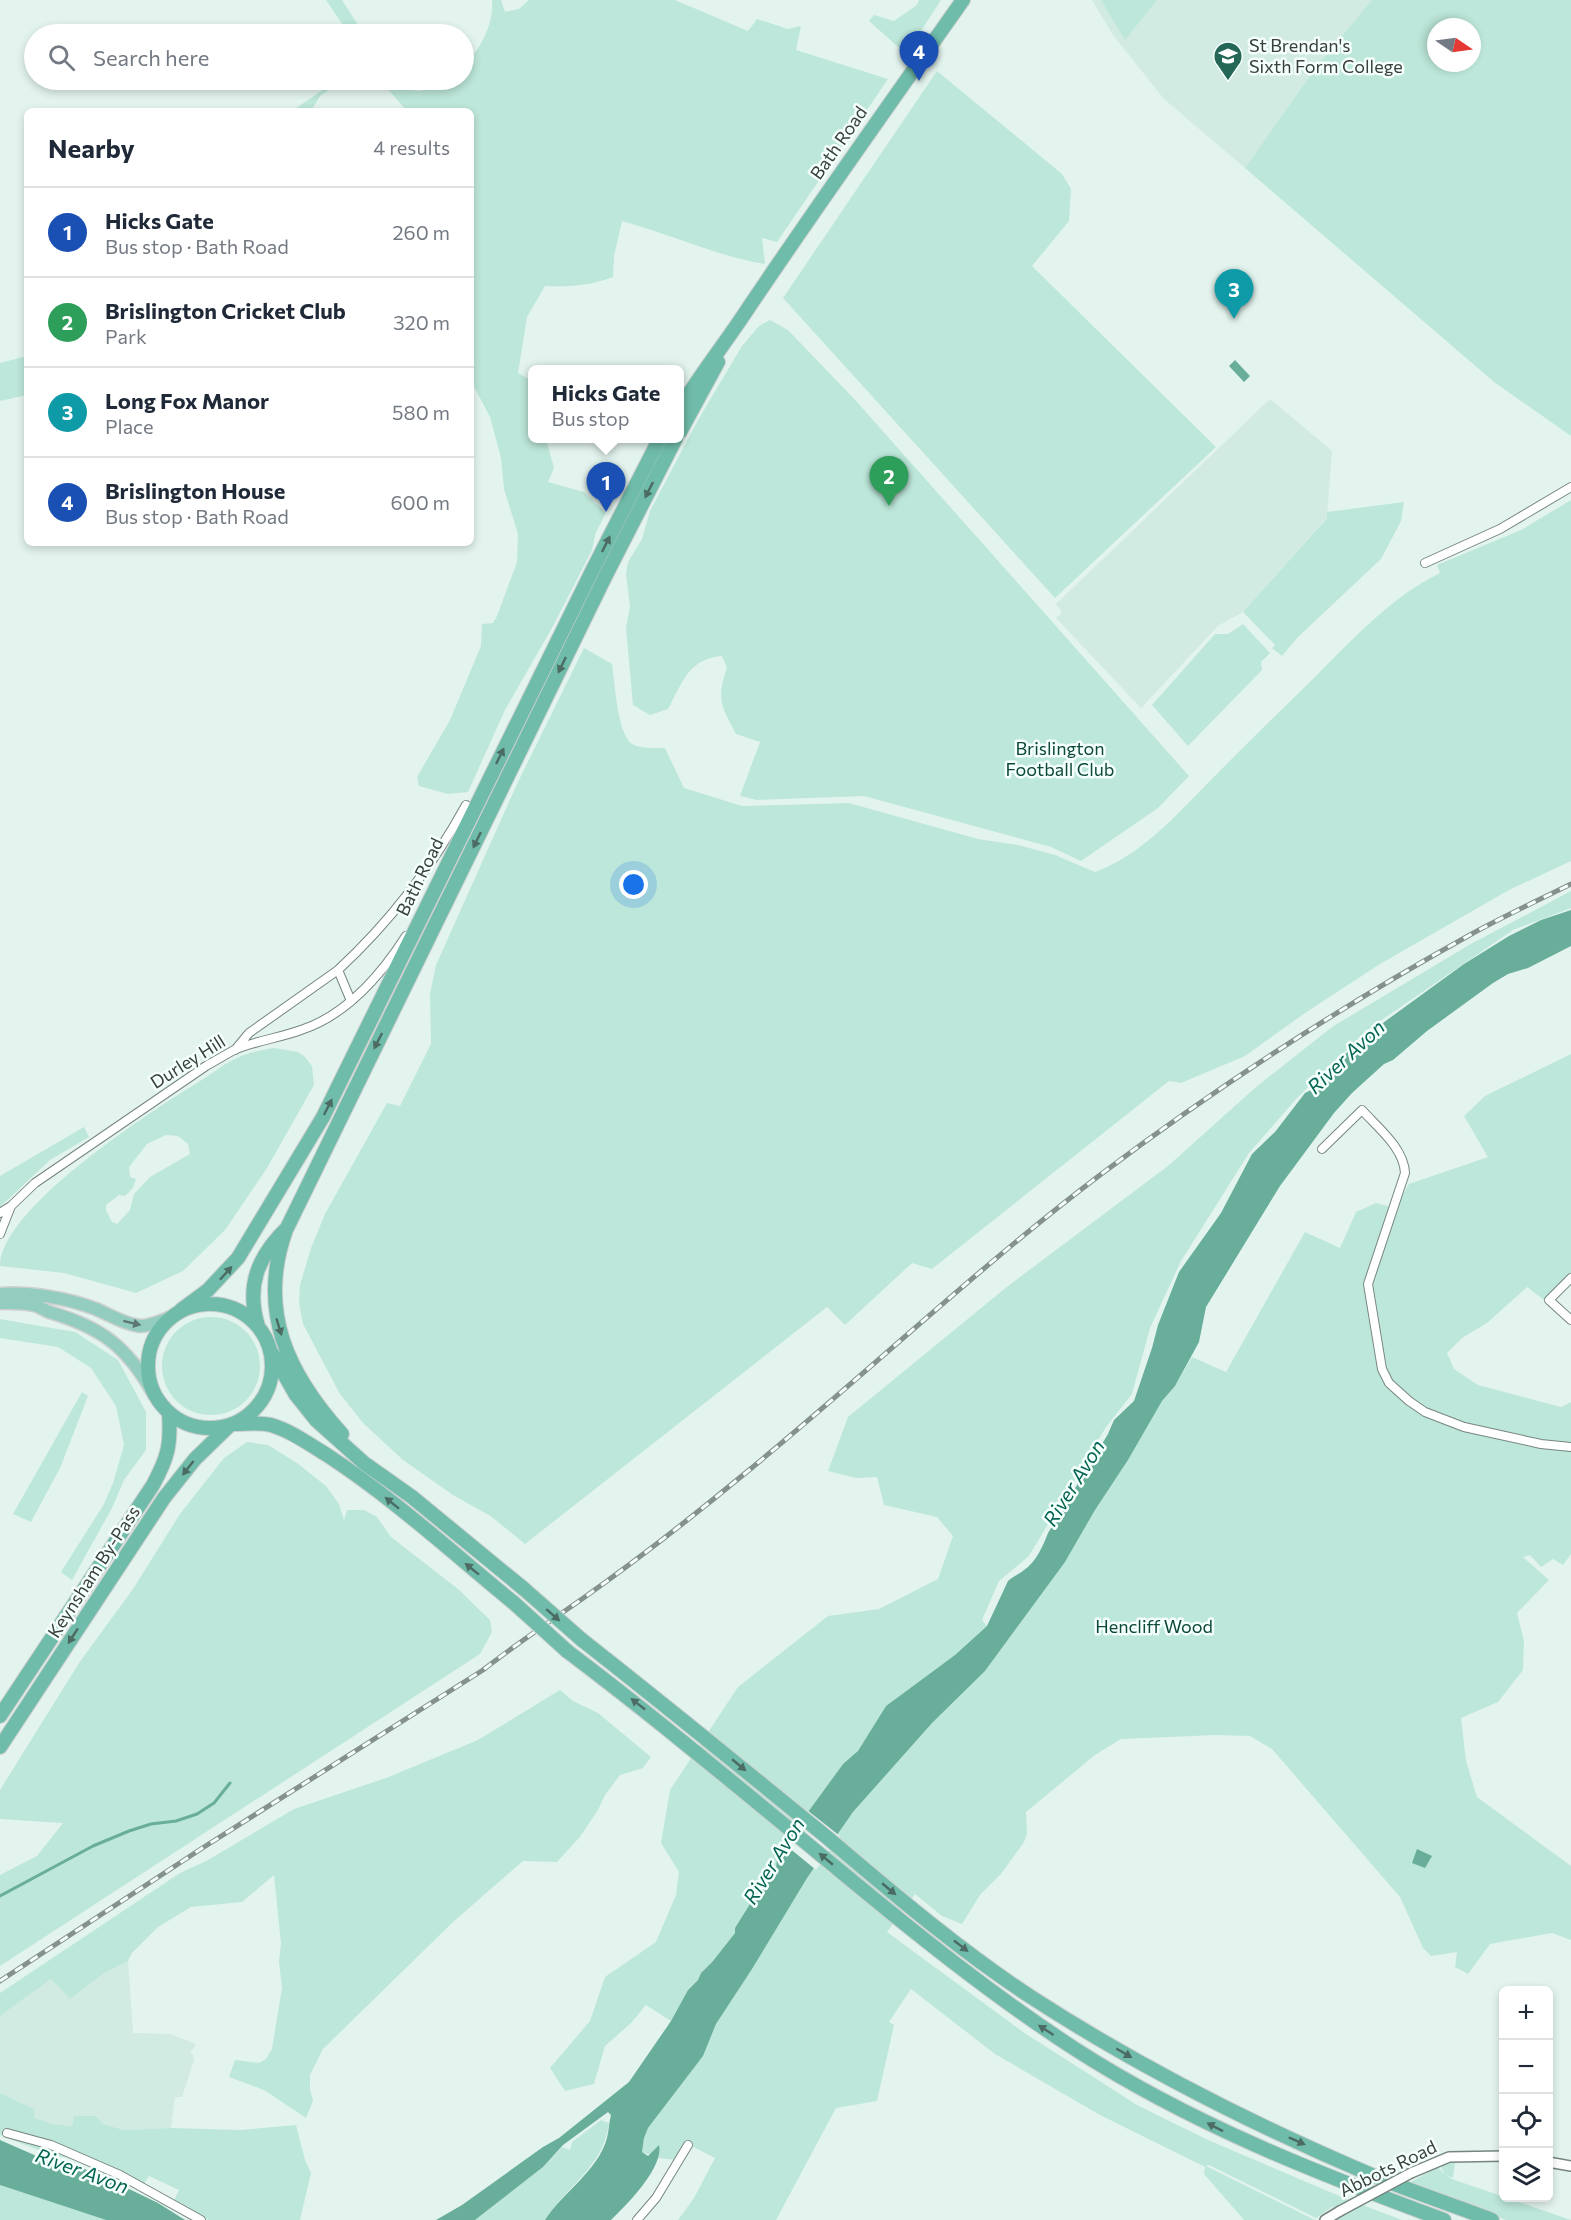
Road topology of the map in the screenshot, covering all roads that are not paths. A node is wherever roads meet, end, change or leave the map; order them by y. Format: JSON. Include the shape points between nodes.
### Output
{"nodes":[{"id":1,"x":963,"y":0,"type":"edge"},
{"id":2,"x":748,"y":308,"type":"junction"},
{"id":3,"x":684,"y":401,"type":"edge"},
{"id":4,"x":684,"y":425,"type":"edge"},
{"id":5,"x":657,"y":443,"type":"edge"},
{"id":6,"x":673,"y":443,"type":"edge"},
{"id":7,"x":1571,"y":487,"type":"edge"},
{"id":8,"x":1425,"y":563,"type":"dead end"},
{"id":9,"x":592,"y":571,"type":"junction"},
{"id":10,"x":605,"y":578,"type":"junction"},
{"id":11,"x":466,"y":805,"type":"dead end"},
{"id":12,"x":428,"y":902,"type":"junction"},
{"id":13,"x":338,"y":970,"type":"junction"},
{"id":14,"x":351,"y":1001,"type":"junction"},
{"id":15,"x":235,"y":1050,"type":"junction"},
{"id":16,"x":1322,"y":1149,"type":"dead end"},
{"id":17,"x":11,"y":1206,"type":"junction"},
{"id":18,"x":0,"y":1213,"type":"edge"},
{"id":19,"x":287,"y":1228,"type":"junction"},
{"id":20,"x":0,"y":1234,"type":"edge"},
{"id":21,"x":1571,"y":1278,"type":"edge"},
{"id":22,"x":0,"y":1294,"type":"edge"},
{"id":23,"x":0,"y":1303,"type":"edge"},
{"id":24,"x":176,"y":1314,"type":"junction"},
{"id":25,"x":1571,"y":1320,"type":"edge"},
{"id":26,"x":258,"y":1326,"type":"junction"},
{"id":27,"x":270,"y":1348,"type":"junction"},
{"id":28,"x":154,"y":1395,"type":"junction"},
{"id":29,"x":169,"y":1414,"type":"junction"},
{"id":30,"x":232,"y":1425,"type":"junction"},
{"id":31,"x":1571,"y":1448,"type":"edge"},
{"id":32,"x":401,"y":1490,"type":"junction"},
{"id":33,"x":0,"y":1716,"type":"edge"},
{"id":34,"x":0,"y":1747,"type":"edge"},
{"id":35,"x":7,"y":2133,"type":"dead end"},
{"id":36,"x":688,"y":2145,"type":"dead end"},
{"id":37,"x":1499,"y":2156,"type":"edge"},
{"id":38,"x":1553,"y":2163,"type":"edge"},
{"id":39,"x":1571,"y":2166,"type":"edge"},
{"id":40,"x":201,"y":2220,"type":"edge"},
{"id":41,"x":637,"y":2220,"type":"edge"},
{"id":42,"x":1325,"y":2220,"type":"edge"},
{"id":43,"x":1444,"y":2220,"type":"edge"},
{"id":44,"x":1492,"y":2220,"type":"edge"}],
"edges":[{"from":1,"to":2,"type":"highway","name":"Bath Road"},
{"from":2,"to":3,"type":"highway","name":"Bath Road"},
{"from":2,"to":4,"type":"highway","name":"Bath Road"},
{"from":9,"to":5,"type":"highway","name":"Bath Road","one_way":true},
{"from":6,"to":10,"type":"highway","name":"Bath Road","one_way":true},
{"from":7,"to":8,"type":"street","via":[[1500,529]]},
{"from":9,"to":10,"type":"highway"},
{"from":12,"to":9,"type":"highway","name":"Bath Road","one_way":true},
{"from":10,"to":19,"type":"highway","name":"Bath Road","one_way":true},
{"from":11,"to":13,"type":"street","via":[[421,879]]},
{"from":12,"to":14,"type":"street","name":"Durley Hill","via":[[376,978]]},
{"from":24,"to":12,"type":"highway","name":"Bath Road","one_way":true,"via":[[218,1282],[254,1234],[328,1107]]},
{"from":13,"to":14,"type":"street"},
{"from":13,"to":15,"type":"street","via":[[249,1033]]},
{"from":14,"to":15,"type":"street","name":"Durley Hill","via":[[303,1029]]},
{"from":15,"to":17,"type":"street","name":"Durley Hill","via":[[168,1090],[35,1183]]},
{"from":16,"to":31,"type":"street","via":[[1362,1110],[1397,1150],[1405,1166],[1406,1173],[1368,1284],[1382,1369],[1389,1383],[1425,1412],[1464,1427]]},
{"from":17,"to":18,"type":"street","name":"Durley Hill"},
{"from":17,"to":20,"type":"street","name":"Durley Hill"},
{"from":19,"to":26,"type":"highway","name":"Bath Road","via":[[272,1242],[253,1281]]},
{"from":19,"to":32,"type":"highway","one_way":true,"via":[[275,1270],[274,1303],[293,1364],[334,1425]]},
{"from":21,"to":25,"type":"street","via":[[1549,1300]]},
{"from":22,"to":24,"type":"main road","one_way":true,"via":[[73,1302],[140,1326]]},
{"from":23,"to":28,"type":"main road","via":[[35,1305],[108,1337],[125,1352]]},
{"from":24,"to":26,"type":"highway","via":[[204,1304],[224,1305]]},
{"from":24,"to":28,"type":"highway","via":[[156,1335],[148,1355],[148,1376]]},
{"from":26,"to":27,"type":"highway"},
{"from":27,"to":30,"type":"highway","via":[[268,1388],[254,1409]]},
{"from":27,"to":32,"type":"highway","via":[[296,1395],[316,1420]]},
{"from":28,"to":29,"type":"highway"},
{"from":29,"to":30,"type":"highway","via":[[195,1428]]},
{"from":29,"to":33,"type":"highway","name":"Keynsham By-Pass","via":[[171,1439],[153,1485]]},
{"from":30,"to":34,"type":"highway","name":"Keynsham By-Pass","one_way":true,"via":[[195,1459],[164,1498]]},
{"from":43,"to":30,"type":"highway","one_way":true,"bridge":true,"via":[[1351,2186],[1222,2131],[1142,2089],[1033,2021],[904,1923],[567,1651],[353,1472],[272,1425]]},
{"from":32,"to":44,"type":"highway","one_way":true,"bridge":true,"via":[[915,1910],[1030,1996],[1227,2109],[1375,2176]]},
{"from":35,"to":40,"type":"street","via":[[51,2145],[120,2175]]},
{"from":36,"to":41,"type":"street","via":[[656,2198]]},
{"from":37,"to":42,"type":"street","name":"Abbots Road","bridge":true,"via":[[1449,2157]]},
{"from":38,"to":39,"type":"street"}]}
